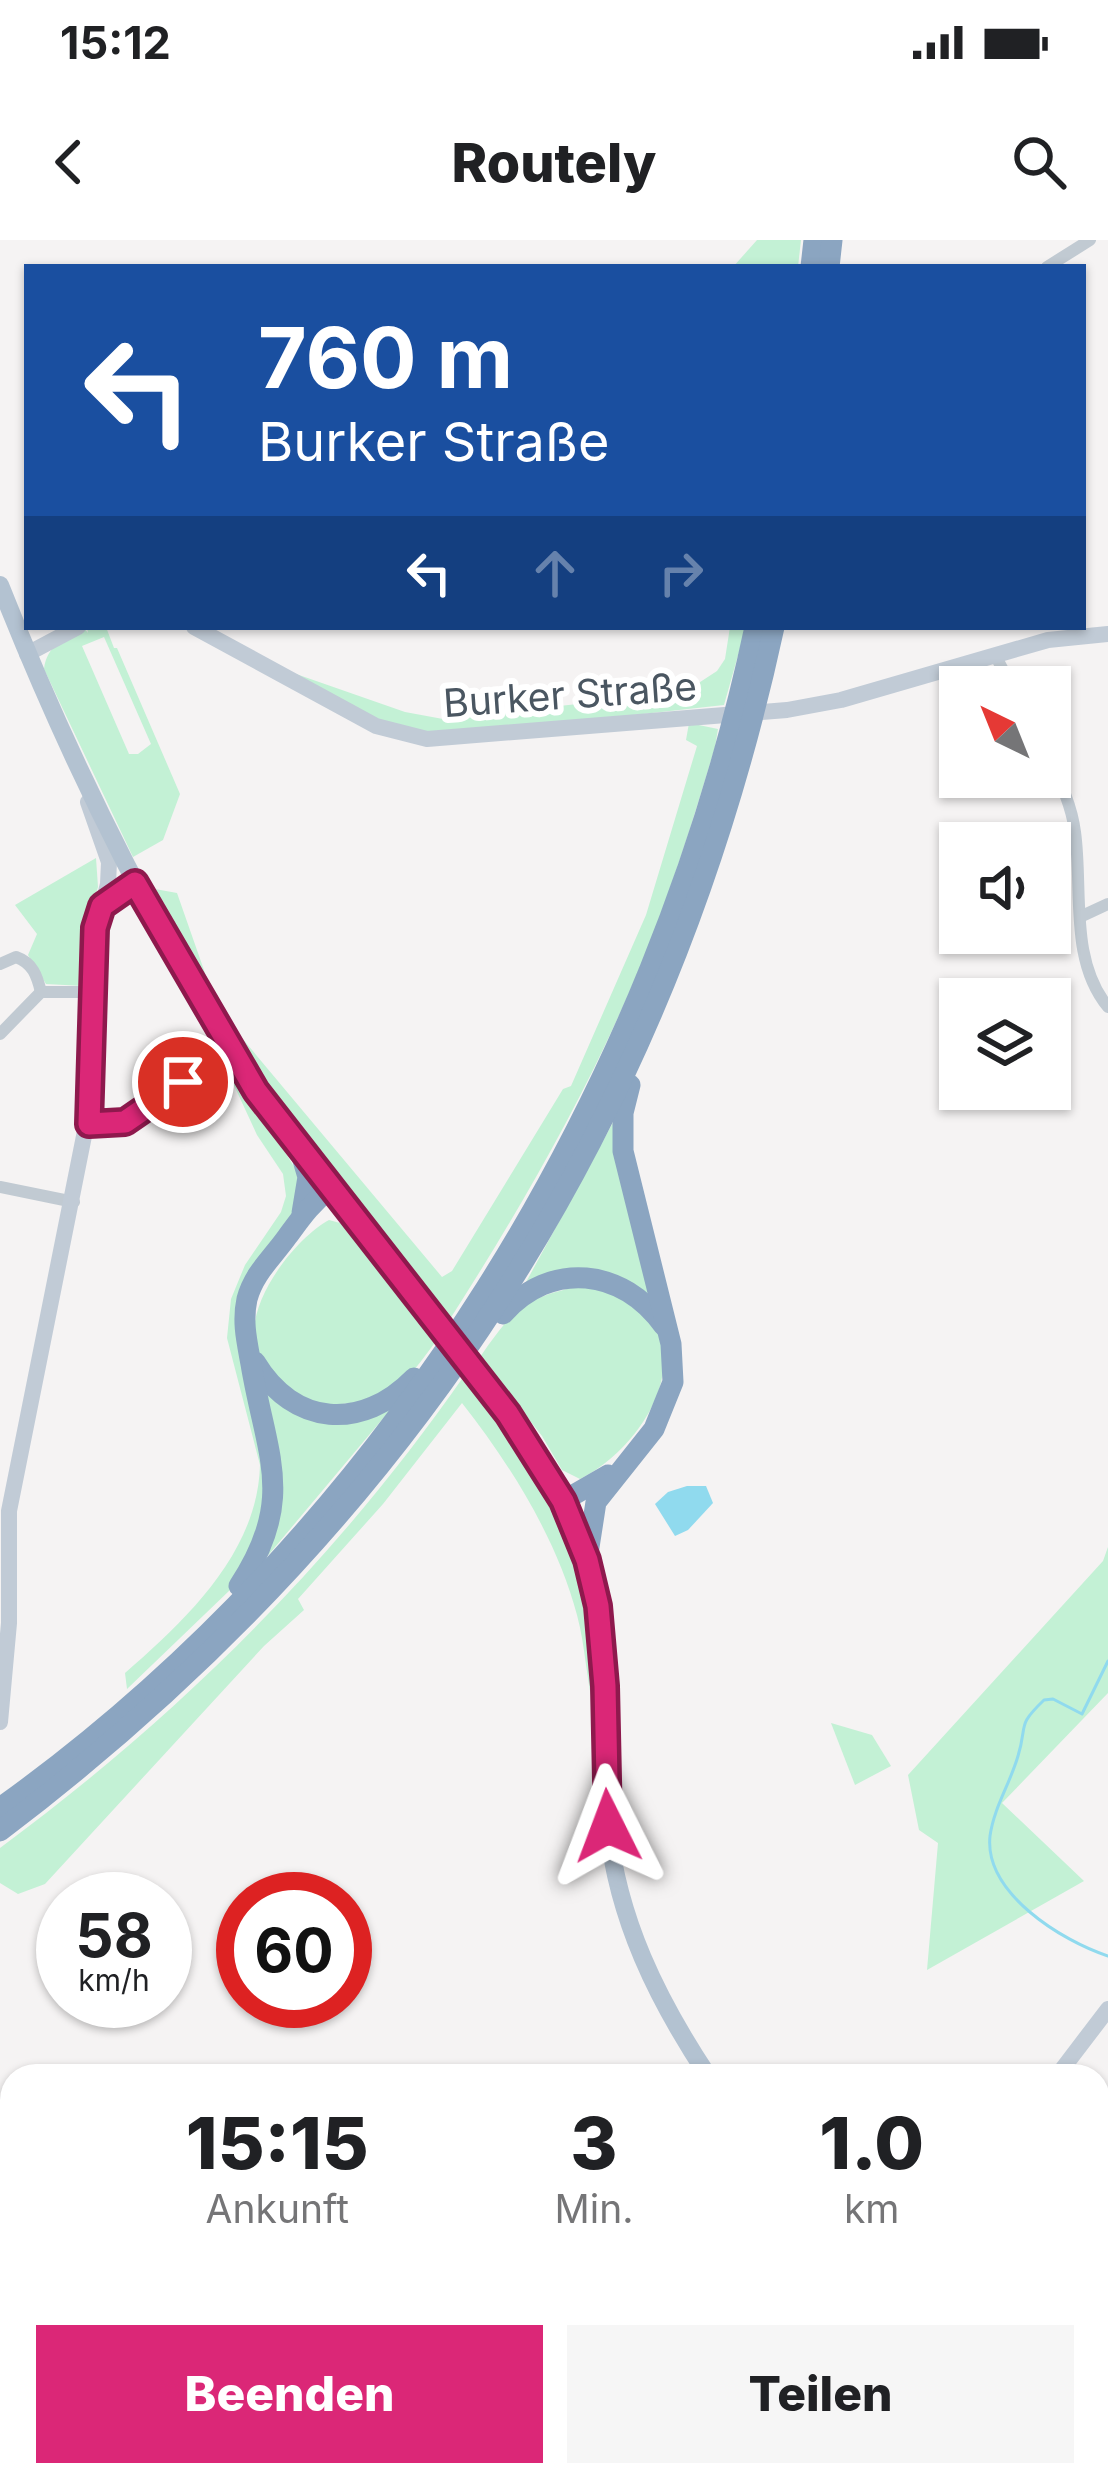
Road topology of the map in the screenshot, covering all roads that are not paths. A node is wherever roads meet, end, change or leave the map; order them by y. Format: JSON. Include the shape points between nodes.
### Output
{"nodes":[{"id":1,"x":1090,"y":240,"type":"edge"},
{"id":2,"x":1052,"y":264,"type":"edge"},
{"id":3,"x":0,"y":585,"type":"edge"},
{"id":4,"x":72,"y":630,"type":"edge"},
{"id":5,"x":200,"y":630,"type":"edge"},
{"id":6,"x":754,"y":630,"type":"edge"},
{"id":7,"x":773,"y":630,"type":"edge"},
{"id":8,"x":1048,"y":634,"type":"edge"},
{"id":9,"x":1108,"y":634,"type":"edge"},
{"id":10,"x":28,"y":654,"type":"junction"},
{"id":11,"x":995,"y":655,"type":"junction"},
{"id":12,"x":1001,"y":666,"type":"edge"},
{"id":13,"x":83,"y":780,"type":"junction"},
{"id":14,"x":1064,"y":798,"type":"edge"},
{"id":15,"x":135,"y":883,"type":"junction"},
{"id":16,"x":1108,"y":904,"type":"edge"},
{"id":17,"x":102,"y":906,"type":"junction"},
{"id":18,"x":1082,"y":916,"type":"dead end"},
{"id":19,"x":0,"y":964,"type":"edge"},
{"id":20,"x":41,"y":992,"type":"junction"},
{"id":21,"x":94,"y":992,"type":"junction"},
{"id":22,"x":1108,"y":1007,"type":"edge"},
{"id":23,"x":0,"y":1034,"type":"edge"},
{"id":24,"x":637,"y":1049,"type":"junction"},
{"id":25,"x":183,"y":1082,"type":"dead end"},
{"id":26,"x":89,"y":1124,"type":"junction"},
{"id":27,"x":300,"y":1150,"type":"junction"},
{"id":28,"x":0,"y":1187,"type":"edge"},
{"id":29,"x":333,"y":1193,"type":"junction"},
{"id":30,"x":74,"y":1202,"type":"junction"},
{"id":31,"x":302,"y":1214,"type":"junction"},
{"id":32,"x":286,"y":1238,"type":"junction"},
{"id":33,"x":462,"y":1324,"type":"junction"},
{"id":34,"x":668,"y":1332,"type":"junction"},
{"id":35,"x":249,"y":1353,"type":"junction"},
{"id":36,"x":459,"y":1364,"type":"junction"},
{"id":37,"x":623,"y":1464,"type":"junction"},
{"id":38,"x":563,"y":1501,"type":"junction"},
{"id":39,"x":4,"y":1510,"type":"edge"},
{"id":40,"x":587,"y":1560,"type":"junction"},
{"id":41,"x":217,"y":1622,"type":"junction"},
{"id":42,"x":0,"y":1722,"type":"edge"},
{"id":43,"x":3,"y":1806,"type":"edge"},
{"id":44,"x":0,"y":1831,"type":"edge"},
{"id":45,"x":1108,"y":2009,"type":"edge"},
{"id":46,"x":701,"y":2064,"type":"edge"},
{"id":47,"x":1066,"y":2064,"type":"edge"}],
"edges":[{"from":1,"to":2,"type":"street"},
{"from":3,"to":10,"type":"main road"},
{"from":4,"to":10,"type":"street"},
{"from":5,"to":11,"type":"street","name":"Burker Straße","via":[[376,726],[427,739],[787,710]]},
{"from":6,"to":33,"type":"highway","via":[[702,830],[645,983],[563,1156]]},
{"from":7,"to":24,"type":"highway","via":[[702,887]]},
{"from":8,"to":9,"type":"street","name":"Burker Straße"},
{"from":8,"to":11,"type":"street","name":"Burker Straße"},
{"from":10,"to":13,"type":"main road"},
{"from":11,"to":12,"type":"street"},
{"from":13,"to":15,"type":"main road"},
{"from":13,"to":17,"type":"street","via":[[109,862]]},
{"from":14,"to":22,"type":"street","via":[[1075,826],[1086,962]]},
{"from":15,"to":17,"type":"street"},
{"from":15,"to":27,"type":"main road","via":[[256,1091]]},
{"from":16,"to":18,"type":"street"},
{"from":17,"to":21,"type":"street"},
{"from":19,"to":20,"type":"street","via":[[25,960]]},
{"from":20,"to":21,"type":"street"},
{"from":20,"to":23,"type":"street"},
{"from":21,"to":26,"type":"street"},
{"from":24,"to":34,"type":"highway","via":[[623,1151]]},
{"from":24,"to":36,"type":"highway","via":[[539,1237]]},
{"from":25,"to":26,"type":"street","via":[[125,1122]]},
{"from":26,"to":30,"type":"street"},
{"from":27,"to":29,"type":"main road"},
{"from":27,"to":31,"type":"highway","via":[[308,1186]]},
{"from":28,"to":30,"type":"street"},
{"from":29,"to":31,"type":"highway"},
{"from":29,"to":32,"type":"highway"},
{"from":29,"to":38,"type":"main road","via":[[481,1379]]},
{"from":30,"to":39,"type":"street"},
{"from":31,"to":32,"type":"highway"},
{"from":32,"to":35,"type":"highway","via":[[250,1289]]},
{"from":33,"to":35,"type":"highway","via":[[394,1397],[355,1414],[292,1403]]},
{"from":33,"to":41,"type":"highway","via":[[348,1478]]},
{"from":34,"to":36,"type":"highway","via":[[626,1290],[567,1276],[518,1298]]},
{"from":34,"to":37,"type":"highway","via":[[674,1370],[667,1405]]},
{"from":35,"to":41,"type":"highway","via":[[273,1456],[273,1499],[256,1557]]},
{"from":36,"to":44,"type":"highway","via":[[254,1611],[132,1727]]},
{"from":37,"to":38,"type":"highway"},
{"from":37,"to":40,"type":"highway","via":[[592,1512]]},
{"from":38,"to":40,"type":"main road"},
{"from":39,"to":42,"type":"street","via":[[9,1623]]},
{"from":40,"to":46,"type":"main road","via":[[603,1645],[604,1783],[616,1885],[655,1988]]},
{"from":41,"to":43,"type":"highway"},
{"from":45,"to":47,"type":"street"}]}
